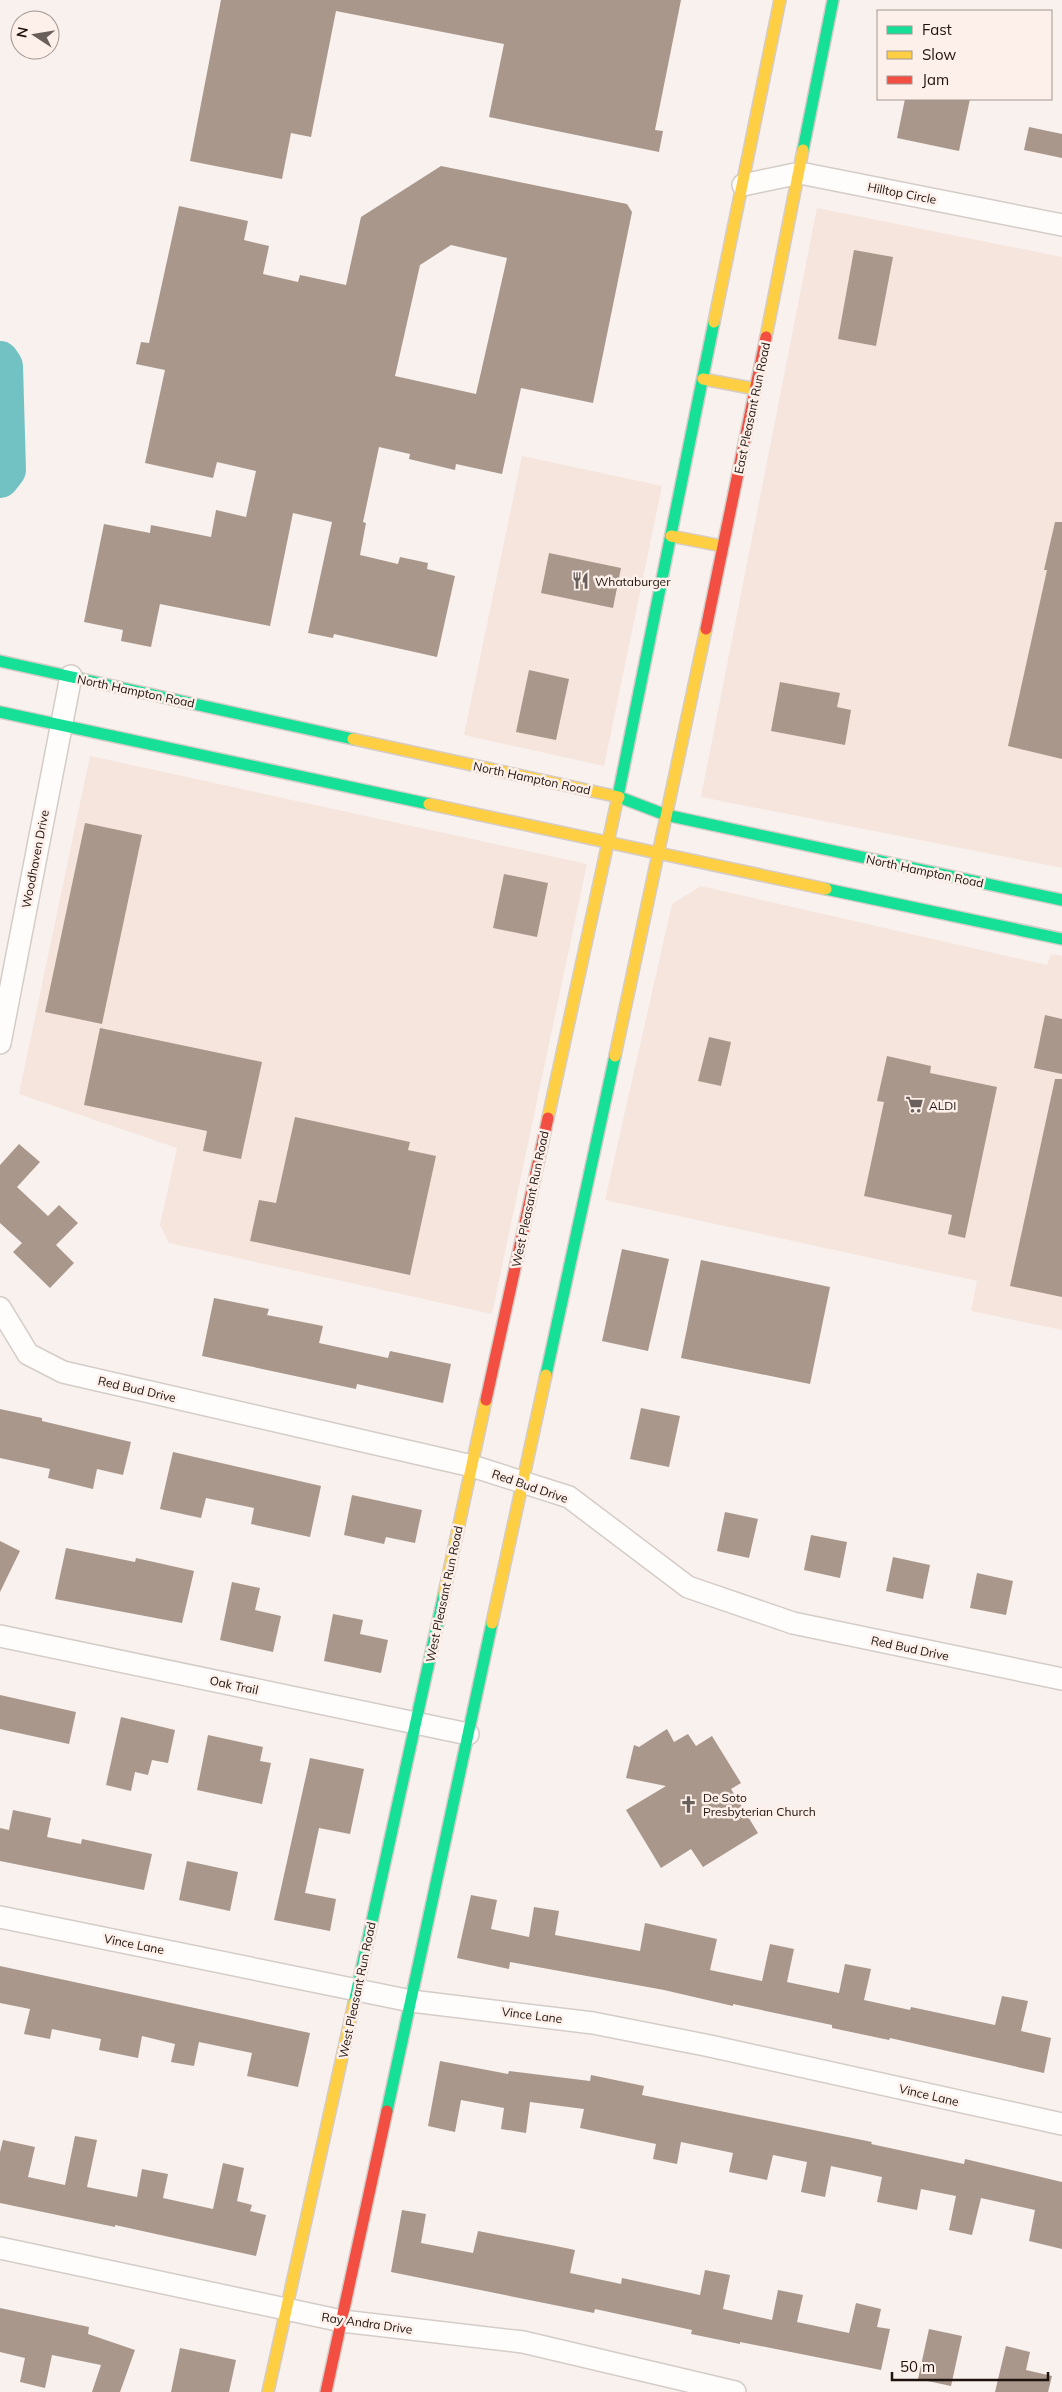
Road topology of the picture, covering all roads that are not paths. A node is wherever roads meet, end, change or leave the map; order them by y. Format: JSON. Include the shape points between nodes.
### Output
{"nodes":[{"id":1,"x":780,"y":0,"type":"edge"},
{"id":2,"x":833,"y":0,"type":"edge"},
{"id":3,"x":800,"y":173,"type":"junction"},
{"id":4,"x":743,"y":185,"type":"junction"},
{"id":5,"x":1062,"y":225,"type":"edge"},
{"id":6,"x":703,"y":379,"type":"junction"},
{"id":7,"x":756,"y":389,"type":"junction"},
{"id":8,"x":671,"y":536,"type":"junction"},
{"id":9,"x":722,"y":546,"type":"junction"},
{"id":10,"x":0,"y":661,"type":"edge"},
{"id":11,"x":71,"y":676,"type":"junction"},
{"id":12,"x":0,"y":712,"type":"edge"},
{"id":13,"x":60,"y":726,"type":"junction"},
{"id":14,"x":618,"y":796,"type":"junction"},
{"id":15,"x":666,"y":815,"type":"junction"},
{"id":16,"x":608,"y":843,"type":"junction"},
{"id":17,"x":658,"y":854,"type":"junction"},
{"id":18,"x":1062,"y":900,"type":"edge"},
{"id":19,"x":1062,"y":939,"type":"edge"},
{"id":20,"x":0,"y":1043,"type":"edge"},
{"id":21,"x":0,"y":1308,"type":"edge"},
{"id":22,"x":472,"y":1466,"type":"junction"},
{"id":23,"x":522,"y":1482,"type":"junction"},
{"id":24,"x":0,"y":1636,"type":"edge"},
{"id":25,"x":1062,"y":1680,"type":"edge"},
{"id":26,"x":416,"y":1722,"type":"junction"},
{"id":27,"x":468,"y":1734,"type":"junction"},
{"id":28,"x":0,"y":1916,"type":"edge"},
{"id":29,"x":357,"y":1989,"type":"junction"},
{"id":30,"x":411,"y":2001,"type":"junction"},
{"id":31,"x":1062,"y":2124,"type":"edge"},
{"id":32,"x":0,"y":2248,"type":"edge"},
{"id":33,"x":286,"y":2309,"type":"junction"},
{"id":34,"x":342,"y":2321,"type":"junction"},
{"id":35,"x":268,"y":2392,"type":"edge"},
{"id":36,"x":326,"y":2392,"type":"edge"},
{"id":37,"x":735,"y":2392,"type":"edge"}],
"edges":[{"from":1,"to":4,"type":"main road"},
{"from":2,"to":3,"type":"main road","name":"East Pleasant Run Road"},
{"from":3,"to":4,"type":"street","name":"Hilltop Circle"},
{"from":3,"to":5,"type":"street","name":"Hilltop Circle"},
{"from":3,"to":7,"type":"main road","name":"East Pleasant Run Road"},
{"from":4,"to":6,"type":"main road"},
{"from":6,"to":7,"type":"main road"},
{"from":6,"to":8,"type":"main road"},
{"from":7,"to":9,"type":"main road","name":"East Pleasant Run Road"},
{"from":8,"to":9,"type":"main road"},
{"from":8,"to":14,"type":"main road"},
{"from":9,"to":15,"type":"main road","name":"East Pleasant Run Road"},
{"from":10,"to":11,"type":"main road","name":"North Hampton Road"},
{"from":11,"to":13,"type":"street","name":"Woodhaven Drive"},
{"from":11,"to":14,"type":"main road","name":"North Hampton Road"},
{"from":12,"to":13,"type":"main road"},
{"from":13,"to":16,"type":"main road"},
{"from":13,"to":20,"type":"street","name":"Woodhaven Drive"},
{"from":14,"to":15,"type":"main road","name":"North Hampton Road"},
{"from":14,"to":16,"type":"main road","name":"West Pleasant Run Road"},
{"from":15,"to":17,"type":"main road"},
{"from":15,"to":18,"type":"main road","name":"North Hampton Road","via":[[945,880]]},
{"from":16,"to":17,"type":"main road"},
{"from":16,"to":22,"type":"main road","name":"West Pleasant Run Road"},
{"from":17,"to":19,"type":"main road","via":[[939,908]]},
{"from":17,"to":23,"type":"main road"},
{"from":21,"to":22,"type":"street","name":"Red Bud Drive","via":[[28,1354],[63,1372]]},
{"from":22,"to":23,"type":"street","name":"Red Bud Drive"},
{"from":22,"to":26,"type":"main road","name":"West Pleasant Run Road"},
{"from":23,"to":25,"type":"street","name":"Red Bud Drive","via":[[569,1497],[688,1586],[794,1623]]},
{"from":23,"to":27,"type":"main road"},
{"from":24,"to":26,"type":"street","name":"Oak Trail"},
{"from":26,"to":27,"type":"street","name":"Oak Trail"},
{"from":26,"to":29,"type":"main road","name":"West Pleasant Run Road"},
{"from":27,"to":30,"type":"main road"},
{"from":28,"to":29,"type":"street","name":"Vince Lane"},
{"from":29,"to":30,"type":"street","name":"Vince Lane"},
{"from":29,"to":33,"type":"main road","name":"West Pleasant Run Road"},
{"from":30,"to":31,"type":"street","name":"Vince Lane","via":[[593,2023]]},
{"from":30,"to":34,"type":"main road"},
{"from":32,"to":33,"type":"street","name":"Ray Andra Drive"},
{"from":33,"to":34,"type":"street","name":"Ray Andra Drive"},
{"from":33,"to":35,"type":"main road","name":"West Pleasant Run Road"},
{"from":34,"to":36,"type":"main road"},
{"from":34,"to":37,"type":"street","name":"Ray Andra Drive","via":[[523,2342]]}]}
